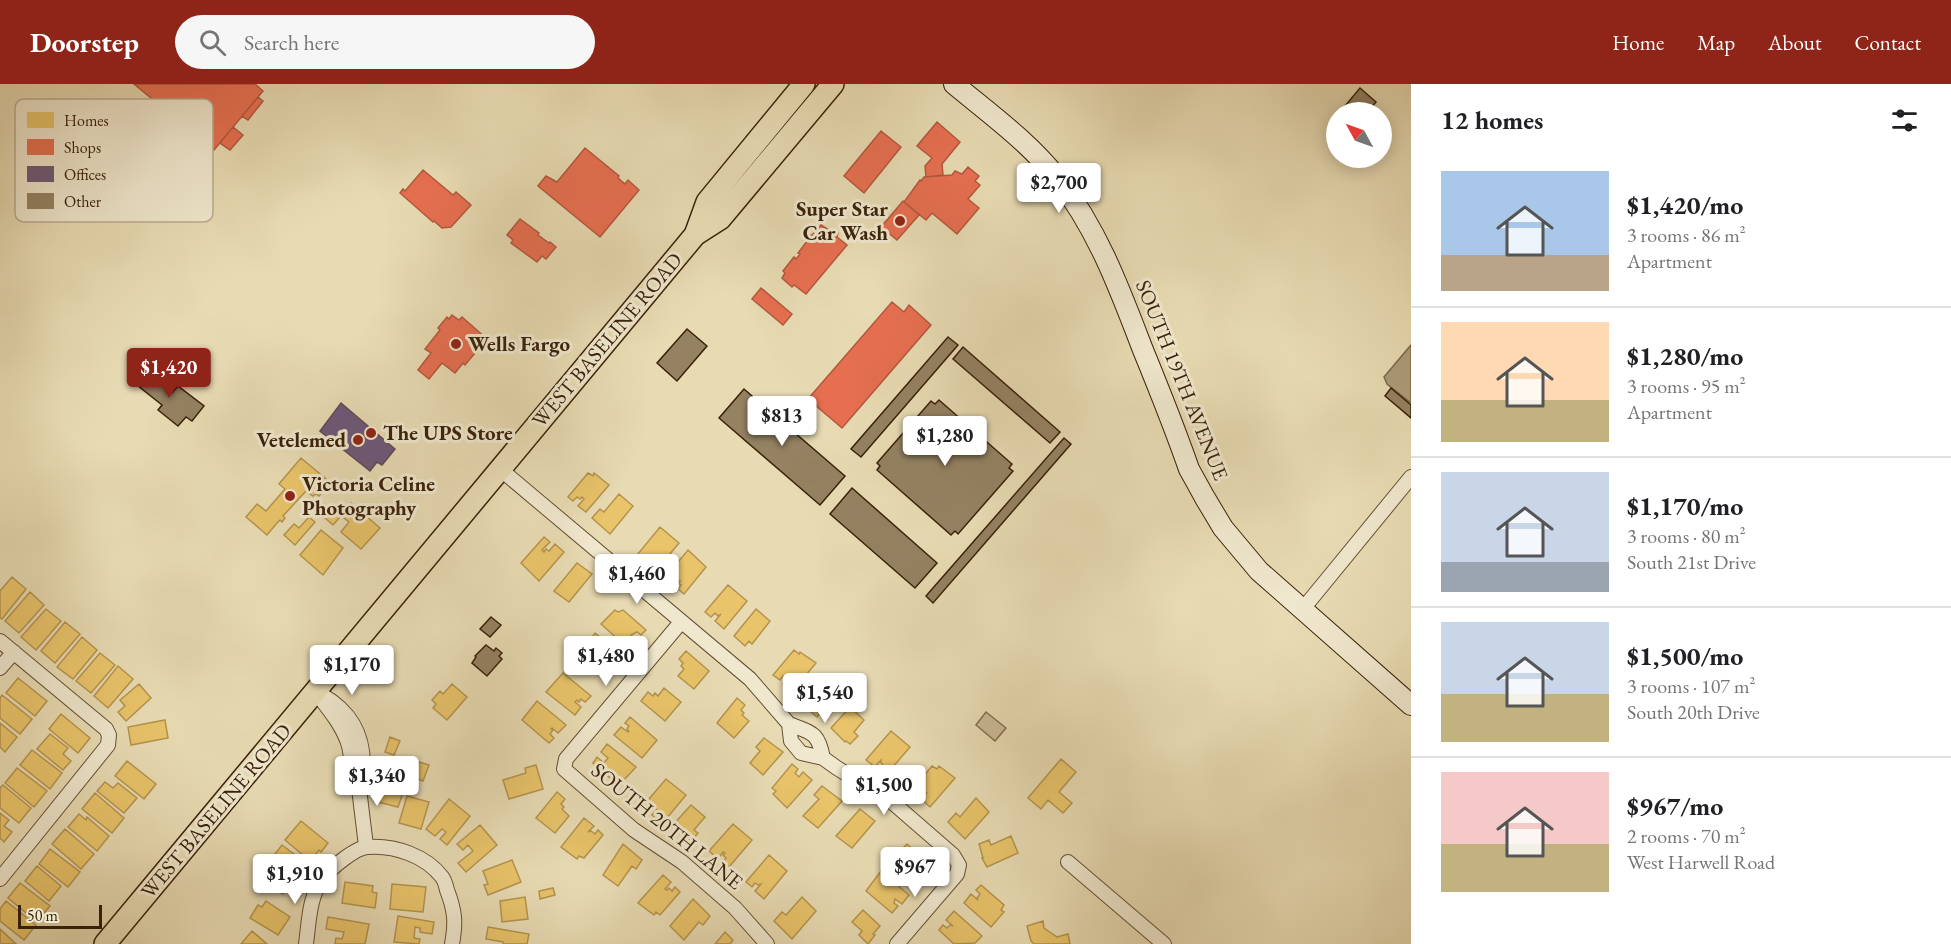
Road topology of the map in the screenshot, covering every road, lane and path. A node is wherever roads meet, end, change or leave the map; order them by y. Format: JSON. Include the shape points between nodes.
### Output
{"nodes":[{"id":1,"x":804,"y":84,"type":"edge"},
{"id":2,"x":833,"y":84,"type":"edge"},
{"id":3,"x":954,"y":84,"type":"edge"},
{"id":4,"x":695,"y":235,"type":"junction"},
{"id":5,"x":500,"y":470,"type":"junction"},
{"id":6,"x":1411,"y":477,"type":"edge"},
{"id":7,"x":1302,"y":610,"type":"junction"},
{"id":8,"x":681,"y":622,"type":"junction"},
{"id":9,"x":0,"y":641,"type":"edge"},
{"id":10,"x":14,"y":652,"type":"junction"},
{"id":11,"x":0,"y":668,"type":"edge"},
{"id":12,"x":315,"y":691,"type":"junction"},
{"id":13,"x":1411,"y":705,"type":"edge"},
{"id":14,"x":789,"y":724,"type":"junction"},
{"id":15,"x":823,"y":758,"type":"junction"},
{"id":16,"x":366,"y":846,"type":"junction"},
{"id":17,"x":1068,"y":862,"type":"dead end"},
{"id":18,"x":0,"y":879,"type":"edge"},
{"id":19,"x":105,"y":944,"type":"edge"},
{"id":20,"x":306,"y":944,"type":"edge"},
{"id":21,"x":452,"y":944,"type":"edge"},
{"id":22,"x":767,"y":944,"type":"edge"},
{"id":23,"x":897,"y":944,"type":"edge"},
{"id":24,"x":1164,"y":944,"type":"edge"}],
"edges":[{"from":1,"to":4,"type":"main road","name":"WEST BASELINE ROAD","via":[[707,202]]},
{"from":2,"to":4,"type":"main road","name":"WEST BASELINE ROAD","via":[[720,219]]},
{"from":3,"to":7,"type":"main road","name":"SOUTH 19TH AVENUE","via":[[1014,134],[1074,202],[1110,265],[1189,469],[1205,498],[1242,552]]},
{"from":4,"to":5,"type":"main road","name":"WEST BASELINE ROAD"},
{"from":5,"to":8,"type":"street"},
{"from":5,"to":12,"type":"main road","name":"WEST BASELINE ROAD"},
{"from":6,"to":7,"type":"street"},
{"from":7,"to":13,"type":"main road","name":"SOUTH 19TH AVENUE"},
{"from":8,"to":14,"type":"street","via":[[750,679]]},
{"from":8,"to":22,"type":"street","name":"SOUTH 20TH LANE","via":[[567,759],[564,769],[634,830],[682,862],[735,908]]},
{"from":9,"to":10,"type":"street"},
{"from":10,"to":11,"type":"street"},
{"from":10,"to":18,"type":"street","via":[[109,735],[108,745]]},
{"from":12,"to":16,"type":"street","via":[[355,742],[352,767],[357,772]]},
{"from":12,"to":19,"type":"main road","name":"WEST BASELINE ROAD"},
{"from":14,"to":15,"type":"street","via":[[817,738]]},
{"from":14,"to":15,"type":"street","via":[[796,748],[806,755]]},
{"from":15,"to":23,"type":"street","via":[[892,802],[953,855],[959,865],[957,874]]},
{"from":16,"to":20,"type":"street","via":[[323,878],[311,907]]},
{"from":16,"to":21,"type":"street","via":[[412,854],[443,879],[454,911]]},
{"from":17,"to":24,"type":"street"}]}
